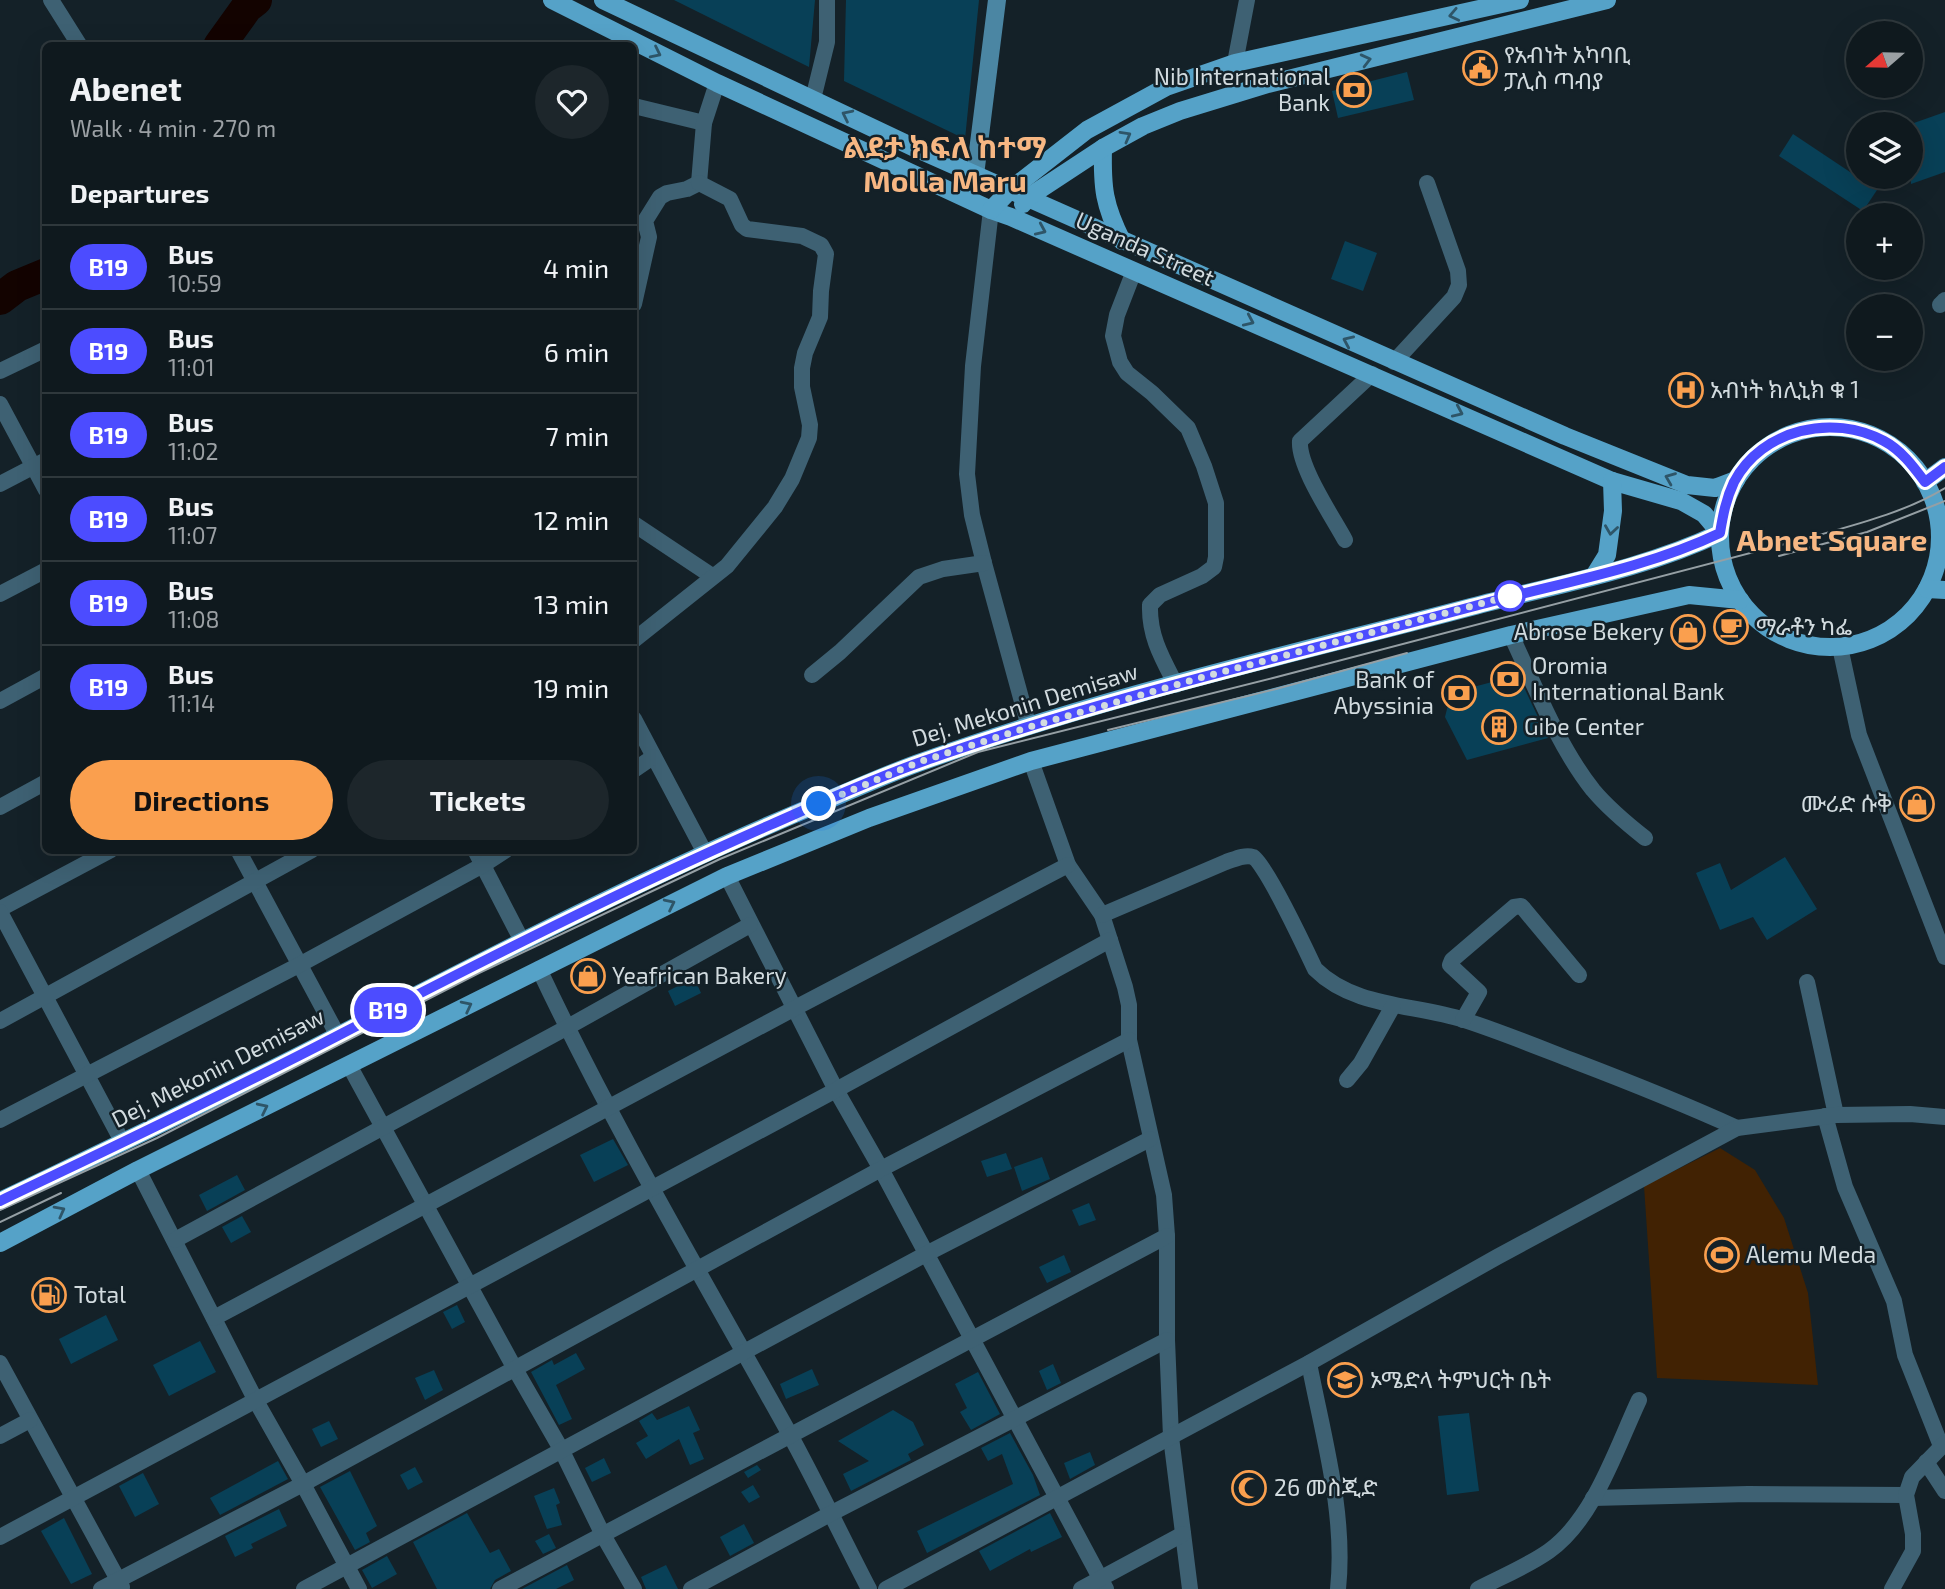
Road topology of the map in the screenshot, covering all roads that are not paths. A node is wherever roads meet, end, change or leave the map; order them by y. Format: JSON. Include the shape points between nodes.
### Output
{"nodes":[{"id":1,"x":51,"y":0,"type":"edge"},
{"id":2,"x":552,"y":0,"type":"edge"},
{"id":3,"x":603,"y":0,"type":"edge"},
{"id":4,"x":827,"y":0,"type":"edge"},
{"id":5,"x":997,"y":0,"type":"edge"},
{"id":6,"x":1247,"y":0,"type":"edge"},
{"id":7,"x":1520,"y":0,"type":"edge"},
{"id":8,"x":1607,"y":0,"type":"edge"},
{"id":9,"x":77,"y":42,"type":"edge"},
{"id":10,"x":635,"y":42,"type":"edge"},
{"id":11,"x":637,"y":43,"type":"edge"},
{"id":12,"x":1235,"y":63,"type":"junction"},
{"id":13,"x":717,"y":83,"type":"junction"},
{"id":14,"x":813,"y":99,"type":"junction"},
{"id":15,"x":637,"y":107,"type":"edge"},
{"id":16,"x":704,"y":123,"type":"junction"},
{"id":17,"x":1103,"y":148,"type":"junction"},
{"id":18,"x":975,"y":175,"type":"junction"},
{"id":19,"x":699,"y":183,"type":"junction"},
{"id":20,"x":1427,"y":183,"type":"dead end"},
{"id":21,"x":1010,"y":190,"type":"junction"},
{"id":22,"x":1027,"y":198,"type":"junction"},
{"id":23,"x":991,"y":210,"type":"junction"},
{"id":24,"x":1012,"y":217,"type":"junction"},
{"id":25,"x":639,"y":219,"type":"edge"},
{"id":26,"x":1122,"y":241,"type":"junction"},
{"id":27,"x":1134,"y":271,"type":"junction"},
{"id":28,"x":637,"y":291,"type":"edge"},
{"id":29,"x":42,"y":351,"type":"edge"},
{"id":30,"x":1394,"y":362,"type":"junction"},
{"id":31,"x":0,"y":371,"type":"edge"},
{"id":32,"x":1372,"y":374,"type":"junction"},
{"id":33,"x":0,"y":404,"type":"edge"},
{"id":34,"x":39,"y":463,"type":"edge"},
{"id":35,"x":1945,"y":467,"type":"edge"},
{"id":36,"x":1735,"y":480,"type":"junction"},
{"id":37,"x":1612,"y":481,"type":"junction"},
{"id":38,"x":1925,"y":482,"type":"junction"},
{"id":39,"x":0,"y":484,"type":"edge"},
{"id":40,"x":637,"y":526,"type":"edge"},
{"id":41,"x":1720,"y":533,"type":"junction"},
{"id":42,"x":1942,"y":535,"type":"edge"},
{"id":43,"x":1345,"y":540,"type":"dead end"},
{"id":44,"x":984,"y":563,"type":"junction"},
{"id":45,"x":42,"y":572,"type":"edge"},
{"id":46,"x":712,"y":576,"type":"junction"},
{"id":47,"x":1594,"y":576,"type":"junction"},
{"id":48,"x":1936,"y":590,"type":"edge"},
{"id":49,"x":0,"y":594,"type":"edge"},
{"id":50,"x":1740,"y":600,"type":"junction"},
{"id":51,"x":1511,"y":635,"type":"junction"},
{"id":52,"x":637,"y":638,"type":"edge"},
{"id":53,"x":1840,"y":647,"type":"junction"},
{"id":54,"x":812,"y":675,"type":"dead end"},
{"id":55,"x":42,"y":678,"type":"edge"},
{"id":56,"x":1176,"y":684,"type":"junction"},
{"id":57,"x":0,"y":701,"type":"edge"},
{"id":58,"x":637,"y":725,"type":"edge"},
{"id":59,"x":1029,"y":727,"type":"junction"},
{"id":60,"x":653,"y":757,"type":"junction"},
{"id":61,"x":1031,"y":761,"type":"junction"},
{"id":62,"x":637,"y":767,"type":"edge"},
{"id":63,"x":42,"y":784,"type":"edge"},
{"id":64,"x":0,"y":807,"type":"edge"},
{"id":65,"x":1645,"y":838,"type":"dead end"},
{"id":66,"x":705,"y":853,"type":"junction"},
{"id":67,"x":104,"y":854,"type":"edge"},
{"id":68,"x":240,"y":854,"type":"edge"},
{"id":69,"x":305,"y":854,"type":"edge"},
{"id":70,"x":477,"y":854,"type":"edge"},
{"id":71,"x":500,"y":854,"type":"edge"},
{"id":72,"x":483,"y":865,"type":"junction"},
{"id":73,"x":1068,"y":865,"type":"junction"},
{"id":74,"x":726,"y":876,"type":"junction"},
{"id":75,"x":255,"y":882,"type":"junction"},
{"id":76,"x":0,"y":910,"type":"edge"},
{"id":77,"x":1102,"y":915,"type":"junction"},
{"id":78,"x":750,"y":925,"type":"junction"},
{"id":79,"x":1110,"y":940,"type":"junction"},
{"id":80,"x":522,"y":941,"type":"junction"},
{"id":81,"x":1945,"y":957,"type":"edge"},
{"id":82,"x":299,"y":965,"type":"junction"},
{"id":83,"x":539,"y":970,"type":"junction"},
{"id":84,"x":1578,"y":975,"type":"dead end"},
{"id":85,"x":1807,"y":982,"type":"dead end"},
{"id":86,"x":46,"y":998,"type":"junction"},
{"id":87,"x":1393,"y":1006,"type":"junction"},
{"id":88,"x":795,"y":1008,"type":"junction"},
{"id":89,"x":1463,"y":1020,"type":"junction"},
{"id":90,"x":0,"y":1021,"type":"edge"},
{"id":91,"x":566,"y":1028,"type":"junction"},
{"id":92,"x":338,"y":1036,"type":"junction"},
{"id":93,"x":1129,"y":1040,"type":"junction"},
{"id":94,"x":349,"y":1065,"type":"junction"},
{"id":95,"x":87,"y":1076,"type":"junction"},
{"id":96,"x":1347,"y":1080,"type":"dead end"},
{"id":97,"x":836,"y":1090,"type":"junction"},
{"id":98,"x":609,"y":1108,"type":"junction"},
{"id":99,"x":1831,"y":1115,"type":"junction"},
{"id":100,"x":1945,"y":1118,"type":"edge"},
{"id":101,"x":0,"y":1120,"type":"edge"},
{"id":102,"x":384,"y":1125,"type":"junction"},
{"id":103,"x":1737,"y":1128,"type":"junction"},
{"id":104,"x":1150,"y":1139,"type":"junction"},
{"id":105,"x":123,"y":1143,"type":"junction"},
{"id":106,"x":881,"y":1169,"type":"junction"},
{"id":107,"x":138,"y":1170,"type":"junction"},
{"id":108,"x":653,"y":1189,"type":"junction"},
{"id":109,"x":0,"y":1201,"type":"edge"},
{"id":110,"x":425,"y":1205,"type":"junction"},
{"id":111,"x":1167,"y":1236,"type":"junction"},
{"id":112,"x":175,"y":1240,"type":"junction"},
{"id":113,"x":0,"y":1243,"type":"edge"},
{"id":114,"x":926,"y":1254,"type":"junction"},
{"id":115,"x":696,"y":1270,"type":"junction"},
{"id":116,"x":471,"y":1287,"type":"junction"},
{"id":117,"x":215,"y":1318,"type":"junction"},
{"id":118,"x":972,"y":1339,"type":"junction"},
{"id":119,"x":1167,"y":1340,"type":"junction"},
{"id":120,"x":742,"y":1352,"type":"junction"},
{"id":121,"x":0,"y":1363,"type":"edge"},
{"id":122,"x":1309,"y":1363,"type":"junction"},
{"id":123,"x":515,"y":1369,"type":"junction"},
{"id":124,"x":1639,"y":1400,"type":"dead end"},
{"id":125,"x":256,"y":1402,"type":"junction"},
{"id":126,"x":1015,"y":1418,"type":"junction"},
{"id":127,"x":30,"y":1420,"type":"junction"},
{"id":128,"x":790,"y":1435,"type":"junction"},
{"id":129,"x":0,"y":1436,"type":"edge"},
{"id":130,"x":1171,"y":1437,"type":"junction"},
{"id":131,"x":1943,"y":1444,"type":"edge"},
{"id":132,"x":561,"y":1449,"type":"junction"},
{"id":133,"x":1926,"y":1462,"type":"junction"},
{"id":134,"x":303,"y":1484,"type":"junction"},
{"id":135,"x":1945,"y":1491,"type":"edge"},
{"id":136,"x":1906,"y":1494,"type":"junction"},
{"id":137,"x":72,"y":1498,"type":"junction"},
{"id":138,"x":1056,"y":1498,"type":"junction"},
{"id":139,"x":1593,"y":1498,"type":"junction"},
{"id":140,"x":830,"y":1514,"type":"junction"},
{"id":141,"x":1183,"y":1534,"type":"junction"},
{"id":142,"x":603,"y":1535,"type":"junction"},
{"id":143,"x":0,"y":1537,"type":"edge"},
{"id":144,"x":347,"y":1567,"type":"junction"},
{"id":145,"x":121,"y":1584,"type":"edge"},
{"id":146,"x":1104,"y":1584,"type":"edge"},
{"id":147,"x":101,"y":1589,"type":"edge"},
{"id":148,"x":304,"y":1589,"type":"edge"},
{"id":149,"x":359,"y":1589,"type":"edge"},
{"id":150,"x":500,"y":1589,"type":"edge"},
{"id":151,"x":634,"y":1589,"type":"edge"},
{"id":152,"x":691,"y":1589,"type":"edge"},
{"id":153,"x":869,"y":1589,"type":"edge"},
{"id":154,"x":886,"y":1589,"type":"edge"},
{"id":155,"x":1082,"y":1589,"type":"edge"},
{"id":156,"x":1190,"y":1589,"type":"edge"},
{"id":157,"x":1338,"y":1589,"type":"edge"},
{"id":158,"x":1478,"y":1589,"type":"edge"},
{"id":159,"x":1892,"y":1589,"type":"edge"}],
"edges":[{"from":1,"to":9,"type":"street"},
{"from":2,"to":10,"type":"main road","name":"Uganda Street","one_way":true},
{"from":3,"to":14,"type":"main road","name":"Uganda Street"},
{"from":4,"to":14,"type":"street","via":[[827,42]]},
{"from":5,"to":18,"type":"main road"},
{"from":6,"to":12,"type":"street"},
{"from":7,"to":12,"type":"main road","one_way":true},
{"from":17,"to":8,"type":"main road","one_way":true,"via":[[1143,126],[1228,94]]},
{"from":11,"to":13,"type":"main road","name":"Uganda Street","one_way":true},
{"from":12,"to":21,"type":"main road","via":[[1166,87],[1124,109],[1087,130]]},
{"from":13,"to":16,"type":"street"},
{"from":13,"to":23,"type":"main road","name":"Uganda Street"},
{"from":18,"to":14,"type":"main road","name":"Uganda Street","one_way":true},
{"from":15,"to":16,"type":"street"},
{"from":16,"to":19,"type":"street"},
{"from":17,"to":22,"type":"main road"},
{"from":17,"to":26,"type":"main road","via":[[1102,186]]},
{"from":18,"to":21,"type":"main road","name":"Uganda Street"},
{"from":19,"to":25,"type":"street","via":[[660,197]]},
{"from":19,"to":46,"type":"street","via":[[730,199],[747,229],[802,236],[821,245],[826,254],[820,317],[802,368],[809,438],[775,508],[727,566]]},
{"from":20,"to":30,"type":"street","via":[[1459,285],[1454,297]]},
{"from":21,"to":22,"type":"main road","name":"Uganda Street"},
{"from":21,"to":23,"type":"main road"},
{"from":22,"to":24,"type":"main road"},
{"from":22,"to":26,"type":"main road","name":"Uganda Street"},
{"from":23,"to":24,"type":"main road","name":"Uganda Street"},
{"from":23,"to":44,"type":"street","via":[[968,442],[969,493]]},
{"from":24,"to":27,"type":"main road","name":"Uganda Street","one_way":true},
{"from":25,"to":28,"type":"street","via":[[649,237]]},
{"from":30,"to":26,"type":"main road","name":"Uganda Street","one_way":true},
{"from":27,"to":32,"type":"main road","name":"Uganda Street","one_way":true},
{"from":27,"to":56,"type":"street","via":[[1113,336],[1120,362],[1188,428],[1216,503],[1214,567],[1150,605],[1149,624],[1156,646]]},
{"from":29,"to":31,"type":"street"},
{"from":36,"to":30,"type":"main road","name":"Uganda Street","one_way":true,"via":[[1715,488],[1687,485]]},
{"from":32,"to":37,"type":"main road","name":"Uganda Street","one_way":true},
{"from":32,"to":43,"type":"street","via":[[1300,441],[1304,464]]},
{"from":33,"to":34,"type":"street"},
{"from":34,"to":39,"type":"street"},
{"from":35,"to":38,"type":"main road"},
{"from":36,"to":38,"type":"main road","via":[[1773,442],[1800,430],[1829,426],[1857,430],[1884,441],[1907,458]]},
{"from":36,"to":41,"type":"main road"},
{"from":37,"to":41,"type":"main road","name":"Uganda Street","via":[[1681,501],[1704,514]]},
{"from":37,"to":47,"type":"main road","one_way":true,"via":[[1607,555]]},
{"from":38,"to":42,"type":"main road","via":[[1933,495]]},
{"from":40,"to":46,"type":"street"},
{"from":41,"to":47,"type":"main road","name":"Dej. Mekonin Demisaw","via":[[1678,552]]},
{"from":41,"to":50,"type":"main road","via":[[1725,567]]},
{"from":42,"to":48,"type":"main road"},
{"from":44,"to":54,"type":"street","via":[[919,577]]},
{"from":44,"to":59,"type":"street"},
{"from":45,"to":49,"type":"street"},
{"from":46,"to":52,"type":"street"},
{"from":47,"to":56,"type":"main road","name":"Dej. Mekonin Demisaw"},
{"from":48,"to":53,"type":"main road","via":[[1891,629]]},
{"from":50,"to":51,"type":"main road","via":[[1689,595]]},
{"from":50,"to":53,"type":"main road","via":[[1755,618],[1795,641]]},
{"from":51,"to":61,"type":"main road"},
{"from":51,"to":65,"type":"street","via":[[1592,789]]},
{"from":53,"to":81,"type":"street","via":[[1859,735]]},
{"from":55,"to":57,"type":"street"},
{"from":56,"to":59,"type":"main road","name":"Dej. Mekonin Demisaw"},
{"from":58,"to":60,"type":"street"},
{"from":59,"to":66,"type":"main road","name":"Dej. Mekonin Demisaw","via":[[919,762]]},
{"from":60,"to":62,"type":"street"},
{"from":60,"to":66,"type":"street"},
{"from":61,"to":73,"type":"street"},
{"from":61,"to":74,"type":"main road","via":[[869,818]]},
{"from":63,"to":64,"type":"street"},
{"from":66,"to":80,"type":"main road","name":"Dej. Mekonin Demisaw"},
{"from":67,"to":76,"type":"street"},
{"from":68,"to":75,"type":"street"},
{"from":69,"to":75,"type":"street"},
{"from":70,"to":72,"type":"street"},
{"from":71,"to":72,"type":"street"},
{"from":72,"to":80,"type":"street"},
{"from":72,"to":82,"type":"street"},
{"from":73,"to":77,"type":"street"},
{"from":73,"to":88,"type":"street"},
{"from":74,"to":78,"type":"street"},
{"from":83,"to":74,"type":"main road","one_way":true},
{"from":75,"to":82,"type":"street"},
{"from":75,"to":86,"type":"street"},
{"from":76,"to":86,"type":"street"},
{"from":77,"to":79,"type":"street"},
{"from":77,"to":87,"type":"street","via":[[1226,862],[1253,857],[1315,969],[1345,990]]},
{"from":78,"to":88,"type":"street"},
{"from":78,"to":91,"type":"street"},
{"from":79,"to":93,"type":"street","via":[[1129,1005]]},
{"from":79,"to":97,"type":"street"},
{"from":80,"to":92,"type":"main road","name":"Dej. Mekonin Demisaw"},
{"from":82,"to":92,"type":"street"},
{"from":82,"to":95,"type":"street"},
{"from":83,"to":91,"type":"street"},
{"from":94,"to":83,"type":"main road","one_way":true},
{"from":84,"to":89,"type":"street","via":[[1524,909],[1514,907],[1452,960],[1453,970],[1479,992]]},
{"from":85,"to":99,"type":"street"},
{"from":86,"to":90,"type":"street"},
{"from":86,"to":95,"type":"street"},
{"from":87,"to":89,"type":"street"},
{"from":87,"to":96,"type":"street"},
{"from":88,"to":97,"type":"street"},
{"from":88,"to":98,"type":"street"},
{"from":89,"to":103,"type":"street"},
{"from":91,"to":98,"type":"street"},
{"from":91,"to":102,"type":"street"},
{"from":92,"to":105,"type":"main road","name":"Dej. Mekonin Demisaw"},
{"from":93,"to":104,"type":"street"},
{"from":93,"to":106,"type":"street"},
{"from":94,"to":102,"type":"street"},
{"from":107,"to":94,"type":"main road","one_way":true},
{"from":95,"to":101,"type":"street"},
{"from":95,"to":105,"type":"street"},
{"from":97,"to":106,"type":"street"},
{"from":97,"to":108,"type":"street"},
{"from":98,"to":108,"type":"street"},
{"from":98,"to":110,"type":"street"},
{"from":99,"to":100,"type":"street"},
{"from":99,"to":103,"type":"street"},
{"from":99,"to":131,"type":"street","via":[[1845,1187],[1894,1301],[1905,1355]]},
{"from":102,"to":110,"type":"street"},
{"from":102,"to":112,"type":"street"},
{"from":103,"to":122,"type":"street"},
{"from":104,"to":111,"type":"street","via":[[1164,1195]]},
{"from":104,"to":114,"type":"street"},
{"from":105,"to":109,"type":"main road","name":"Dej. Mekonin Demisaw"},
{"from":106,"to":114,"type":"street"},
{"from":106,"to":115,"type":"street"},
{"from":107,"to":112,"type":"street"},
{"from":113,"to":107,"type":"main road","one_way":true},
{"from":108,"to":115,"type":"street"},
{"from":108,"to":116,"type":"street"},
{"from":110,"to":116,"type":"street"},
{"from":110,"to":117,"type":"street"},
{"from":111,"to":118,"type":"street"},
{"from":111,"to":119,"type":"street"},
{"from":112,"to":117,"type":"street"},
{"from":114,"to":118,"type":"street"},
{"from":114,"to":120,"type":"street"},
{"from":115,"to":120,"type":"street"},
{"from":115,"to":123,"type":"street"},
{"from":116,"to":123,"type":"street"},
{"from":116,"to":125,"type":"street"},
{"from":117,"to":125,"type":"street"},
{"from":118,"to":126,"type":"street"},
{"from":118,"to":128,"type":"street"},
{"from":119,"to":126,"type":"street"},
{"from":119,"to":130,"type":"street"},
{"from":120,"to":128,"type":"street"},
{"from":120,"to":132,"type":"street"},
{"from":121,"to":127,"type":"street"},
{"from":122,"to":130,"type":"street"},
{"from":122,"to":157,"type":"street","via":[[1341,1542]]},
{"from":123,"to":132,"type":"street"},
{"from":123,"to":134,"type":"street"},
{"from":124,"to":139,"type":"street"},
{"from":125,"to":134,"type":"street"},
{"from":125,"to":137,"type":"street"},
{"from":126,"to":138,"type":"street"},
{"from":126,"to":140,"type":"street"},
{"from":127,"to":129,"type":"street"},
{"from":127,"to":137,"type":"street"},
{"from":128,"to":140,"type":"street"},
{"from":128,"to":142,"type":"street"},
{"from":130,"to":138,"type":"street"},
{"from":130,"to":141,"type":"street"},
{"from":131,"to":133,"type":"street"},
{"from":132,"to":142,"type":"street"},
{"from":132,"to":144,"type":"street"},
{"from":133,"to":135,"type":"street"},
{"from":133,"to":136,"type":"street","via":[[1912,1477]]},
{"from":134,"to":144,"type":"street"},
{"from":134,"to":145,"type":"street"},
{"from":136,"to":139,"type":"street"},
{"from":136,"to":159,"type":"street","via":[[1913,1551]]},
{"from":137,"to":143,"type":"street"},
{"from":137,"to":145,"type":"street"},
{"from":138,"to":146,"type":"street"},
{"from":138,"to":154,"type":"street"},
{"from":139,"to":158,"type":"street","via":[[1549,1551]]},
{"from":140,"to":152,"type":"street"},
{"from":140,"to":153,"type":"street"},
{"from":141,"to":146,"type":"street"},
{"from":141,"to":156,"type":"street"},
{"from":142,"to":150,"type":"street"},
{"from":142,"to":151,"type":"street"},
{"from":144,"to":148,"type":"street"},
{"from":144,"to":149,"type":"street"},
{"from":145,"to":147,"type":"street"},
{"from":146,"to":155,"type":"street"}]}
